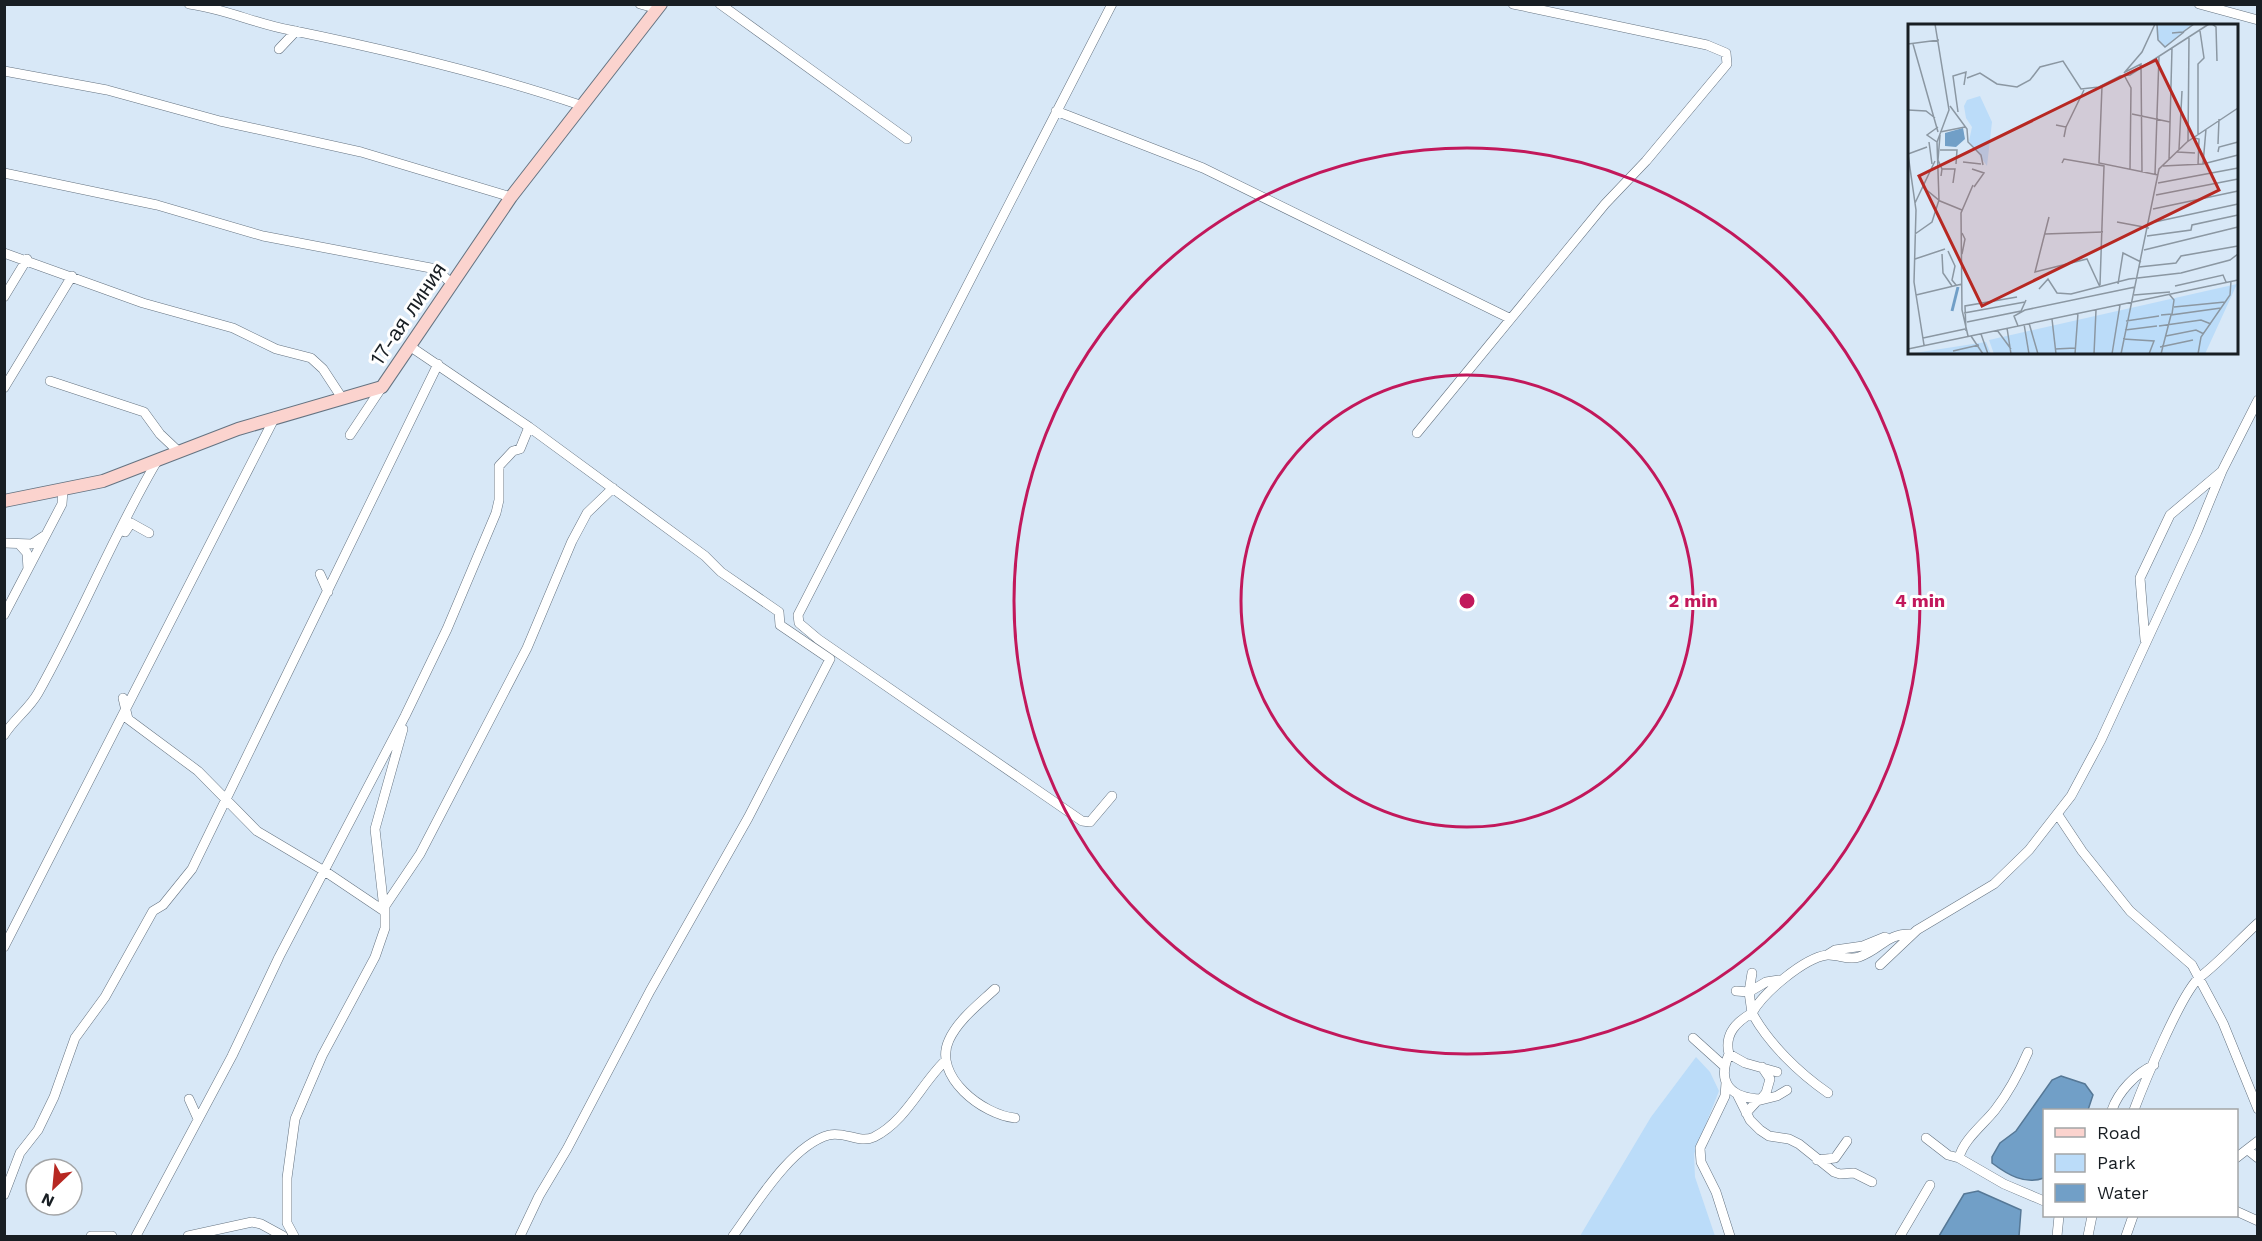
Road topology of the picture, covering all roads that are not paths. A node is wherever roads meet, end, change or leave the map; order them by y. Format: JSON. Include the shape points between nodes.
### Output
{"nodes":[{"id":1,"x":189,"y":4,"type":"edge"},
{"id":2,"x":640,"y":4,"type":"edge"},
{"id":3,"x":720,"y":4,"type":"edge"},
{"id":4,"x":1112,"y":4,"type":"edge"},
{"id":5,"x":1513,"y":4,"type":"edge"},
{"id":6,"x":2199,"y":4,"type":"edge"},
{"id":7,"x":659,"y":7,"type":"edge"},
{"id":8,"x":2258,"y":20,"type":"edge"},
{"id":9,"x":296,"y":32,"type":"junction"},
{"id":10,"x":279,"y":49,"type":"dead end"},
{"id":11,"x":4,"y":71,"type":"edge"},
{"id":12,"x":580,"y":105,"type":"junction"},
{"id":13,"x":1056,"y":111,"type":"junction"},
{"id":14,"x":907,"y":139,"type":"dead end"},
{"id":15,"x":4,"y":173,"type":"edge"},
{"id":16,"x":511,"y":197,"type":"junction"},
{"id":17,"x":4,"y":253,"type":"edge"},
{"id":18,"x":27,"y":259,"type":"junction"},
{"id":19,"x":72,"y":276,"type":"junction"},
{"id":20,"x":451,"y":283,"type":"junction"},
{"id":21,"x":4,"y":297,"type":"edge"},
{"id":22,"x":1509,"y":318,"type":"junction"},
{"id":23,"x":411,"y":347,"type":"junction"},
{"id":24,"x":438,"y":364,"type":"junction"},
{"id":25,"x":50,"y":381,"type":"dead end"},
{"id":26,"x":382,"y":387,"type":"junction"},
{"id":27,"x":4,"y":388,"type":"edge"},
{"id":28,"x":342,"y":398,"type":"junction"},
{"id":29,"x":2258,"y":400,"type":"edge"},
{"id":30,"x":275,"y":417,"type":"junction"},
{"id":31,"x":529,"y":427,"type":"junction"},
{"id":32,"x":1417,"y":433,"type":"dead end"},
{"id":33,"x":350,"y":435,"type":"dead end"},
{"id":34,"x":179,"y":453,"type":"junction"},
{"id":35,"x":157,"y":461,"type":"junction"},
{"id":36,"x":2222,"y":471,"type":"junction"},
{"id":37,"x":613,"y":488,"type":"junction"},
{"id":38,"x":63,"y":490,"type":"junction"},
{"id":39,"x":5,"y":501,"type":"edge"},
{"id":40,"x":149,"y":533,"type":"dead end"},
{"id":41,"x":46,"y":535,"type":"junction"},
{"id":42,"x":4,"y":543,"type":"edge"},
{"id":43,"x":116,"y":543,"type":"junction"},
{"id":44,"x":19,"y":544,"type":"junction"},
{"id":45,"x":28,"y":570,"type":"junction"},
{"id":46,"x":320,"y":574,"type":"dead end"},
{"id":47,"x":328,"y":592,"type":"junction"},
{"id":48,"x":4,"y":615,"type":"edge"},
{"id":49,"x":2145,"y":642,"type":"junction"},
{"id":50,"x":123,"y":698,"type":"dead end"},
{"id":51,"x":126,"y":711,"type":"junction"},
{"id":52,"x":405,"y":716,"type":"junction"},
{"id":53,"x":4,"y":735,"type":"edge"},
{"id":54,"x":1112,"y":796,"type":"dead end"},
{"id":55,"x":224,"y":800,"type":"junction"},
{"id":56,"x":2058,"y":815,"type":"junction"},
{"id":57,"x":326,"y":872,"type":"junction"},
{"id":58,"x":384,"y":911,"type":"junction"},
{"id":59,"x":2258,"y":923,"type":"edge"},
{"id":60,"x":1912,"y":934,"type":"junction"},
{"id":61,"x":4,"y":947,"type":"edge"},
{"id":62,"x":1880,"y":965,"type":"dead end"},
{"id":63,"x":1752,"y":973,"type":"dead end"},
{"id":64,"x":2199,"y":977,"type":"junction"},
{"id":65,"x":1779,"y":980,"type":"junction"},
{"id":66,"x":995,"y":989,"type":"dead end"},
{"id":67,"x":1736,"y":991,"type":"dead end"},
{"id":68,"x":1749,"y":992,"type":"junction"},
{"id":69,"x":1752,"y":1013,"type":"junction"},
{"id":70,"x":1730,"y":1032,"type":"junction"},
{"id":71,"x":1693,"y":1038,"type":"dead end"},
{"id":72,"x":2028,"y":1052,"type":"dead end"},
{"id":73,"x":1729,"y":1054,"type":"junction"},
{"id":74,"x":945,"y":1061,"type":"junction"},
{"id":75,"x":1721,"y":1063,"type":"junction"},
{"id":76,"x":2154,"y":1065,"type":"junction"},
{"id":77,"x":1762,"y":1067,"type":"junction"},
{"id":78,"x":1777,"y":1072,"type":"dead end"},
{"id":79,"x":1726,"y":1083,"type":"junction"},
{"id":80,"x":1787,"y":1090,"type":"dead end"},
{"id":81,"x":1828,"y":1093,"type":"dead end"},
{"id":82,"x":1737,"y":1094,"type":"junction"},
{"id":83,"x":1761,"y":1099,"type":"junction"},
{"id":84,"x":189,"y":1100,"type":"dead end"},
{"id":85,"x":2112,"y":1109,"type":"edge"},
{"id":86,"x":2134,"y":1109,"type":"edge"},
{"id":87,"x":2258,"y":1109,"type":"edge"},
{"id":88,"x":1746,"y":1113,"type":"junction"},
{"id":89,"x":1015,"y":1118,"type":"dead end"},
{"id":90,"x":198,"y":1119,"type":"junction"},
{"id":91,"x":1926,"y":1138,"type":"dead end"},
{"id":92,"x":1847,"y":1141,"type":"dead end"},
{"id":93,"x":2258,"y":1141,"type":"edge"},
{"id":94,"x":2248,"y":1150,"type":"junction"},
{"id":95,"x":2238,"y":1157,"type":"edge"},
{"id":96,"x":1959,"y":1158,"type":"junction"},
{"id":97,"x":2258,"y":1158,"type":"edge"},
{"id":98,"x":1829,"y":1165,"type":"junction"},
{"id":99,"x":1872,"y":1182,"type":"dead end"},
{"id":100,"x":1930,"y":1185,"type":"dead end"},
{"id":101,"x":4,"y":1195,"type":"edge"},
{"id":102,"x":2043,"y":1202,"type":"edge"},
{"id":103,"x":2238,"y":1212,"type":"edge"},
{"id":104,"x":2059,"y":1217,"type":"edge"},
{"id":105,"x":2092,"y":1217,"type":"edge"},
{"id":106,"x":2132,"y":1217,"type":"edge"},
{"id":107,"x":2258,"y":1221,"type":"edge"},
{"id":108,"x":91,"y":1236,"type":"edge"},
{"id":109,"x":112,"y":1236,"type":"edge"},
{"id":110,"x":136,"y":1236,"type":"edge"},
{"id":111,"x":188,"y":1236,"type":"edge"},
{"id":112,"x":283,"y":1236,"type":"edge"},
{"id":113,"x":294,"y":1236,"type":"edge"},
{"id":114,"x":520,"y":1236,"type":"edge"},
{"id":115,"x":733,"y":1236,"type":"edge"},
{"id":116,"x":1730,"y":1236,"type":"edge"},
{"id":117,"x":1900,"y":1236,"type":"edge"},
{"id":118,"x":2057,"y":1236,"type":"edge"},
{"id":119,"x":2088,"y":1236,"type":"edge"},
{"id":120,"x":2126,"y":1236,"type":"edge"}],
"edges":[{"from":1,"to":9,"type":"street"},
{"from":2,"to":7,"type":"street"},
{"from":3,"to":14,"type":"street"},
{"from":4,"to":13,"type":"street"},
{"from":5,"to":22,"type":"street","via":[[1707,45],[1719,48],[1728,57],[1724,71]]},
{"from":6,"to":8,"type":"street"},
{"from":7,"to":12,"type":"street","name":"17-ая линия"},
{"from":9,"to":10,"type":"street"},
{"from":9,"to":12,"type":"street","via":[[483,74]]},
{"from":11,"to":16,"type":"street","via":[[107,90],[361,152]]},
{"from":12,"to":16,"type":"street","name":"17-ая линия"},
{"from":13,"to":22,"type":"street","via":[[1203,168]]},
{"from":13,"to":54,"type":"street","via":[[798,615],[799,623],[818,639],[1082,821],[1090,822]]},
{"from":15,"to":20,"type":"street","via":[[157,205],[263,236],[436,269]]},
{"from":16,"to":20,"type":"street","name":"17-ая линия"},
{"from":17,"to":18,"type":"street"},
{"from":18,"to":19,"type":"street"},
{"from":18,"to":21,"type":"street"},
{"from":19,"to":27,"type":"street"},
{"from":19,"to":28,"type":"street","via":[[142,303],[233,327],[276,349],[311,358]]},
{"from":20,"to":23,"type":"street","name":"17-ая линия"},
{"from":22,"to":32,"type":"street"},
{"from":23,"to":24,"type":"street"},
{"from":23,"to":26,"type":"street","name":"17-ая линия"},
{"from":24,"to":31,"type":"street"},
{"from":24,"to":47,"type":"street"},
{"from":25,"to":34,"type":"street","via":[[144,412]]},
{"from":26,"to":28,"type":"street","name":"17-ая линия"},
{"from":26,"to":33,"type":"street"},
{"from":28,"to":30,"type":"street","name":"17-ая линия"},
{"from":29,"to":36,"type":"street"},
{"from":30,"to":34,"type":"street","name":"17-ая линия"},
{"from":30,"to":51,"type":"street"},
{"from":31,"to":37,"type":"street"},
{"from":31,"to":52,"type":"street","via":[[520,449],[499,466],[496,513]]},
{"from":34,"to":35,"type":"street","name":"17-ая линия"},
{"from":35,"to":38,"type":"street","name":"17-ая линия","via":[[103,481]]},
{"from":35,"to":43,"type":"street","via":[[136,495]]},
{"from":36,"to":49,"type":"street"},
{"from":36,"to":49,"type":"street","via":[[2170,515],[2140,578]]},
{"from":37,"to":58,"type":"street","via":[[587,513],[527,648],[420,854]]},
{"from":37,"to":114,"type":"street","via":[[779,612],[780,625],[830,659],[748,818],[538,1196]]},
{"from":38,"to":39,"type":"street","name":"17-ая линия"},
{"from":38,"to":41,"type":"street","via":[[62,504]]},
{"from":40,"to":43,"type":"street","via":[[130,523]]},
{"from":41,"to":44,"type":"street","via":[[32,544]]},
{"from":41,"to":45,"type":"street"},
{"from":42,"to":44,"type":"street"},
{"from":43,"to":53,"type":"street","via":[[38,692]]},
{"from":44,"to":45,"type":"street","via":[[27,553]]},
{"from":45,"to":48,"type":"street"},
{"from":46,"to":47,"type":"street"},
{"from":47,"to":55,"type":"street"},
{"from":49,"to":56,"type":"street","via":[[2101,740]]},
{"from":50,"to":51,"type":"street"},
{"from":51,"to":55,"type":"street","via":[[128,719],[180,757]]},
{"from":51,"to":61,"type":"street"},
{"from":52,"to":57,"type":"street"},
{"from":52,"to":58,"type":"street","via":[[375,829]]},
{"from":55,"to":57,"type":"street","via":[[257,831]]},
{"from":55,"to":101,"type":"street","via":[[192,869],[164,905],[153,910],[105,997],[75,1038],[54,1097],[38,1130],[20,1153]]},
{"from":56,"to":60,"type":"street","via":[[1994,884]]},
{"from":56,"to":64,"type":"street","via":[[2130,911],[2192,965]]},
{"from":57,"to":58,"type":"street"},
{"from":57,"to":90,"type":"street"},
{"from":58,"to":113,"type":"street","via":[[385,928],[375,957],[322,1056],[295,1119],[287,1178],[287,1223]]},
{"from":59,"to":64,"type":"street"},
{"from":60,"to":62,"type":"street"},
{"from":60,"to":65,"type":"street","via":[[1896,933],[1858,958],[1827,955]]},
{"from":63,"to":68,"type":"street"},
{"from":64,"to":76,"type":"street"},
{"from":64,"to":87,"type":"street","via":[[2230,1037]]},
{"from":65,"to":68,"type":"street"},
{"from":65,"to":69,"type":"street"},
{"from":66,"to":74,"type":"street","via":[[949,1039]]},
{"from":67,"to":68,"type":"street"},
{"from":68,"to":69,"type":"street"},
{"from":69,"to":70,"type":"street","via":[[1740,1019]]},
{"from":69,"to":81,"type":"street","via":[[1775,1045]]},
{"from":70,"to":73,"type":"street"},
{"from":70,"to":75,"type":"street","via":[[1718,1048]]},
{"from":71,"to":75,"type":"street"},
{"from":72,"to":96,"type":"street","via":[[2011,1087],[1961,1147]]},
{"from":73,"to":75,"type":"street"},
{"from":73,"to":77,"type":"street"},
{"from":74,"to":89,"type":"street","via":[[959,1086],[979,1106],[996,1115]]},
{"from":74,"to":115,"type":"street","via":[[916,1099],[872,1138],[858,1140],[830,1134],[788,1163]]},
{"from":75,"to":79,"type":"street"},
{"from":76,"to":85,"type":"street","via":[[2131,1082]]},
{"from":76,"to":86,"type":"street"},
{"from":77,"to":78,"type":"street"},
{"from":77,"to":83,"type":"street","via":[[1770,1079]]},
{"from":79,"to":82,"type":"street"},
{"from":79,"to":116,"type":"street","via":[[1725,1096],[1700,1148],[1701,1162],[1716,1192]]},
{"from":80,"to":83,"type":"street"},
{"from":82,"to":83,"type":"street","via":[[1745,1099]]},
{"from":82,"to":88,"type":"street"},
{"from":83,"to":88,"type":"street"},
{"from":84,"to":90,"type":"street"},
{"from":88,"to":98,"type":"street","via":[[1769,1136],[1789,1139]]},
{"from":90,"to":110,"type":"street"},
{"from":91,"to":96,"type":"street","via":[[1948,1155]]},
{"from":92,"to":98,"type":"street"},
{"from":93,"to":94,"type":"street"},
{"from":94,"to":95,"type":"street"},
{"from":94,"to":97,"type":"street"},
{"from":96,"to":102,"type":"street"},
{"from":98,"to":99,"type":"street","via":[[1840,1174],[1854,1173]]},
{"from":100,"to":117,"type":"street"},
{"from":103,"to":107,"type":"street"},
{"from":104,"to":118,"type":"street"},
{"from":105,"to":119,"type":"street"},
{"from":106,"to":120,"type":"street"},
{"from":108,"to":109,"type":"street"},
{"from":111,"to":112,"type":"street","via":[[252,1222]]}]}
